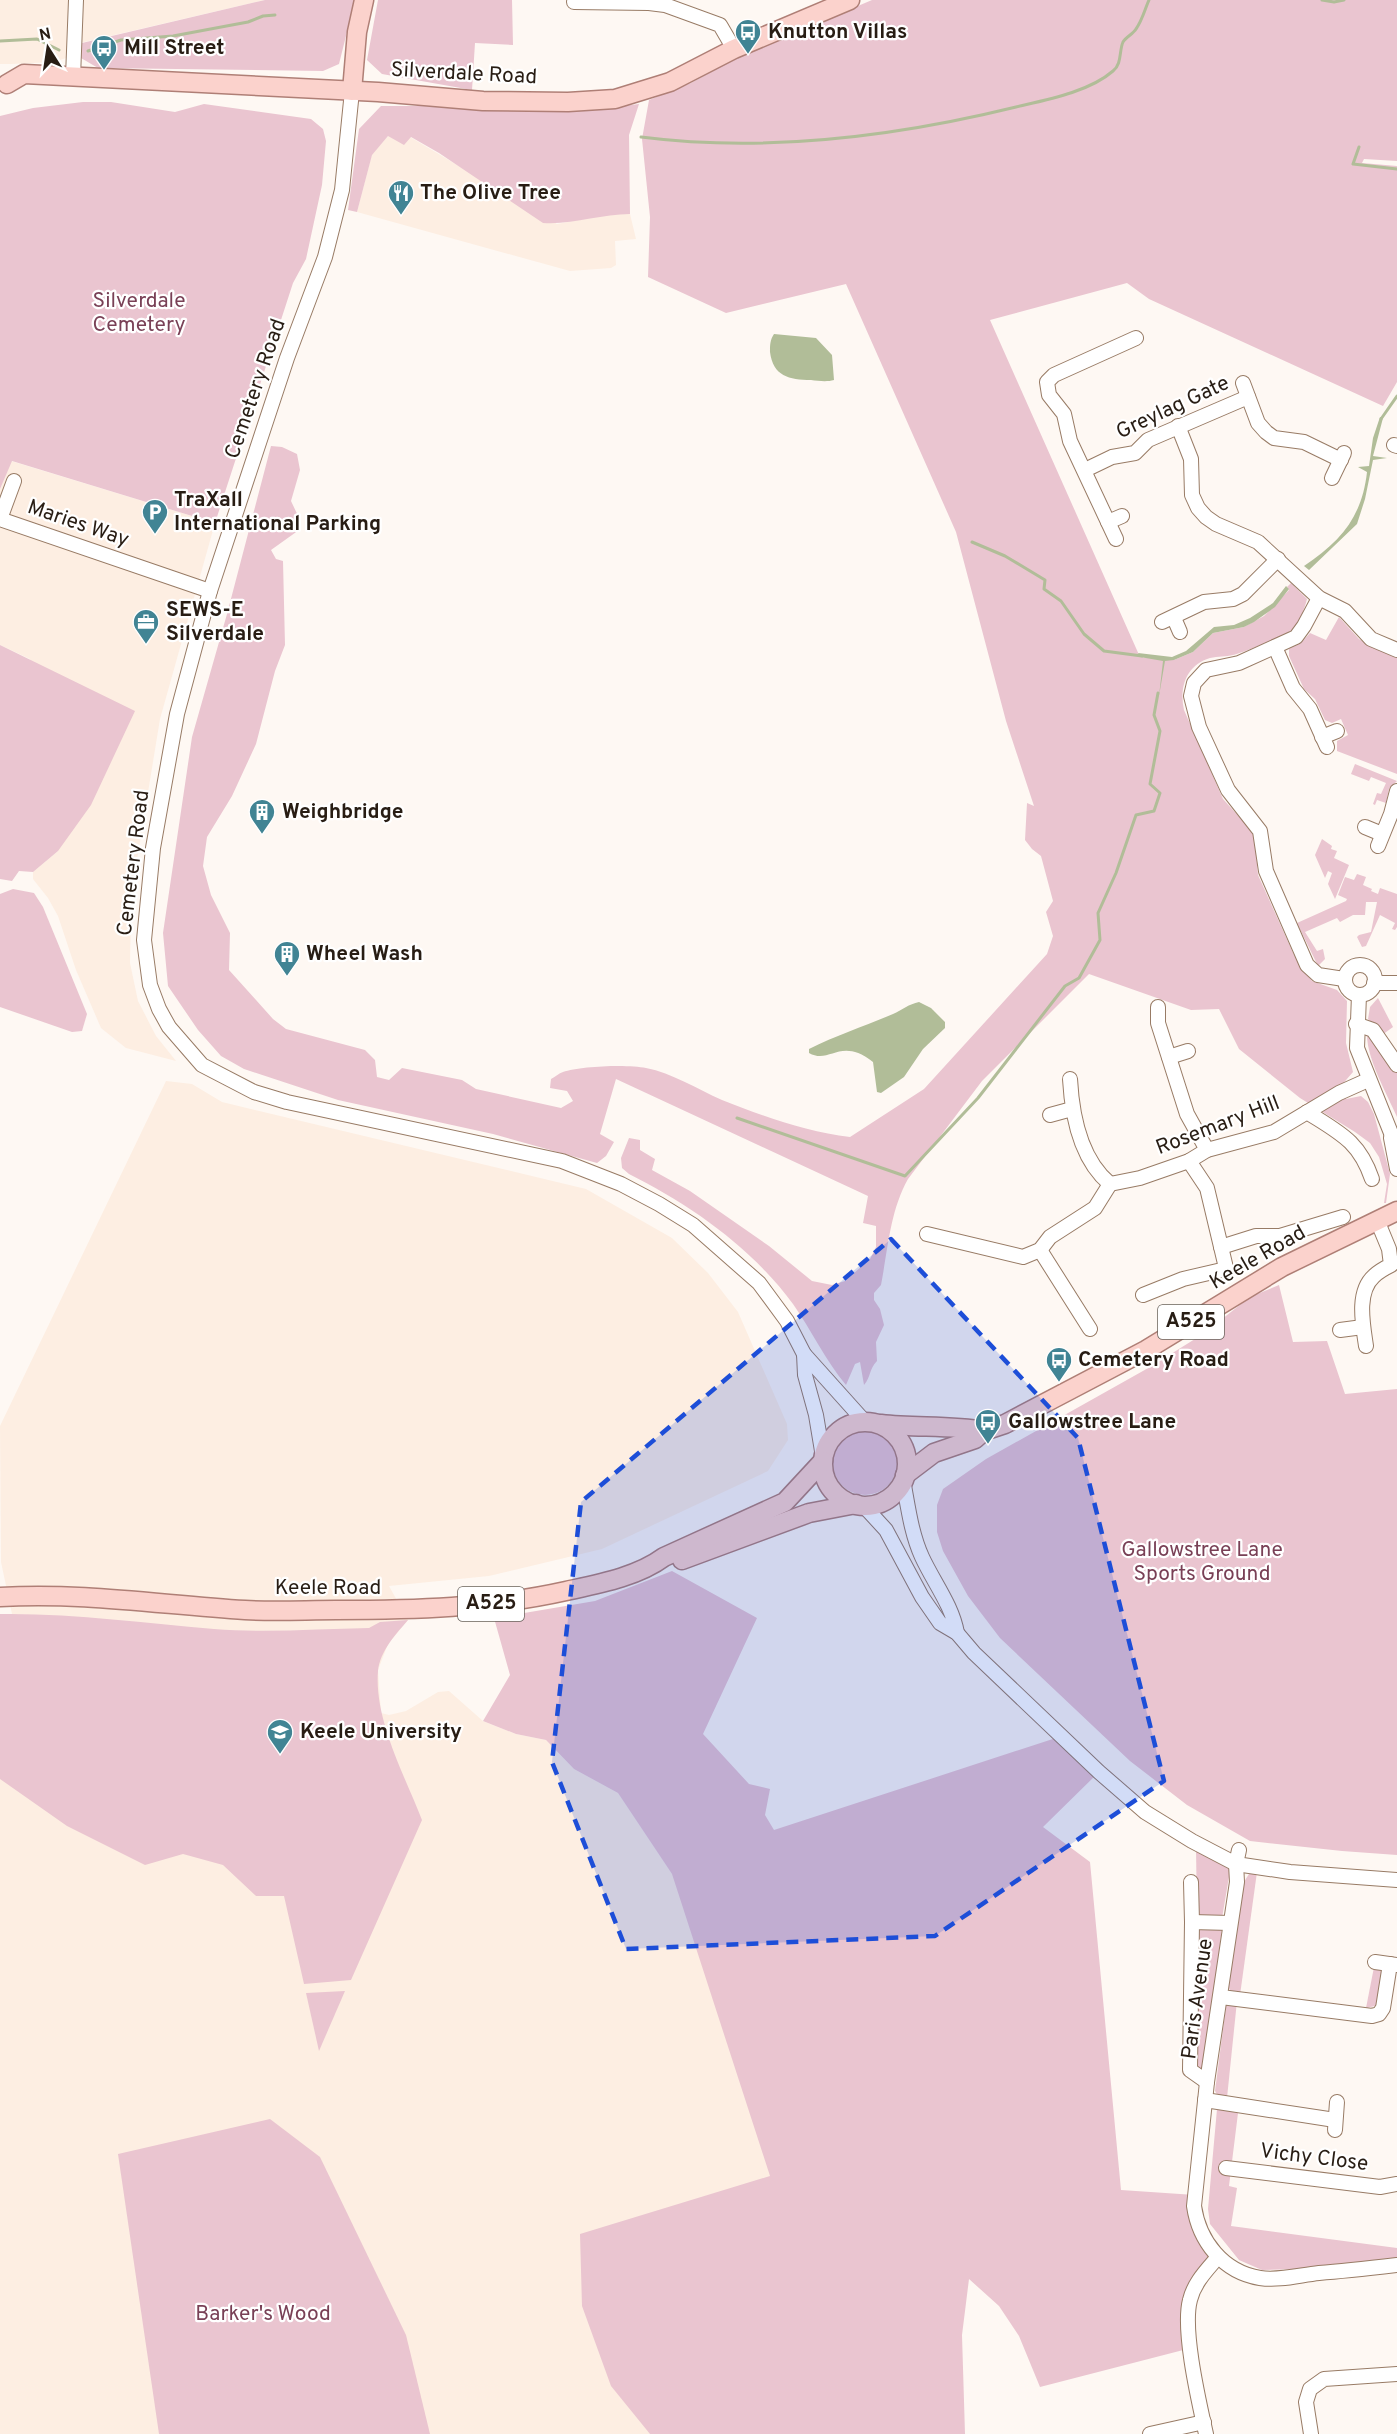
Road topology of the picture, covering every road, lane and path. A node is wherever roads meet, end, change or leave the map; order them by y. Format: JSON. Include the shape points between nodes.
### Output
{"nodes":[{"id":1,"x":75,"y":0,"type":"edge"},
{"id":2,"x":364,"y":0,"type":"edge"},
{"id":3,"x":850,"y":0,"type":"edge"},
{"id":4,"x":574,"y":2,"type":"dead end"},
{"id":5,"x":830,"y":4,"type":"edge"},
{"id":6,"x":734,"y":49,"type":"junction"},
{"id":7,"x":74,"y":77,"type":"junction"},
{"id":8,"x":2,"y":84,"type":"edge"},
{"id":9,"x":352,"y":91,"type":"junction"},
{"id":10,"x":1133,"y":356,"type":"dead end"},
{"id":11,"x":1243,"y":383,"type":"dead end"},
{"id":12,"x":1248,"y":397,"type":"junction"},
{"id":13,"x":1178,"y":426,"type":"junction"},
{"id":14,"x":1086,"y":470,"type":"junction"},
{"id":15,"x":1332,"y":478,"type":"dead end"},
{"id":16,"x":14,"y":481,"type":"dead end"},
{"id":17,"x":1122,"y":516,"type":"dead end"},
{"id":18,"x":0,"y":519,"type":"edge"},
{"id":19,"x":1108,"y":522,"type":"junction"},
{"id":20,"x":1116,"y":539,"type":"dead end"},
{"id":21,"x":1283,"y":563,"type":"junction"},
{"id":22,"x":210,"y":591,"type":"junction"},
{"id":23,"x":1319,"y":598,"type":"junction"},
{"id":24,"x":1180,"y":632,"type":"dead end"},
{"id":25,"x":1275,"y":647,"type":"junction"},
{"id":26,"x":1397,"y":650,"type":"edge"},
{"id":27,"x":1337,"y":731,"type":"dead end"},
{"id":28,"x":1397,"y":790,"type":"edge"},
{"id":29,"x":1365,"y":827,"type":"dead end"},
{"id":30,"x":1344,"y":979,"type":"junction"},
{"id":31,"x":1374,"y":983,"type":"junction"},
{"id":32,"x":1397,"y":983,"type":"edge"},
{"id":33,"x":1359,"y":995,"type":"junction"},
{"id":34,"x":1158,"y":1007,"type":"dead end"},
{"id":35,"x":1356,"y":1024,"type":"junction"},
{"id":36,"x":1188,"y":1051,"type":"dead end"},
{"id":37,"x":1169,"y":1057,"type":"junction"},
{"id":38,"x":1397,"y":1065,"type":"edge"},
{"id":39,"x":1070,"y":1079,"type":"dead end"},
{"id":40,"x":1368,"y":1080,"type":"junction"},
{"id":41,"x":1072,"y":1110,"type":"junction"},
{"id":42,"x":1307,"y":1112,"type":"junction"},
{"id":43,"x":1050,"y":1115,"type":"dead end"},
{"id":44,"x":1390,"y":1135,"type":"junction"},
{"id":45,"x":1397,"y":1148,"type":"edge"},
{"id":46,"x":1207,"y":1150,"type":"junction"},
{"id":47,"x":1189,"y":1161,"type":"junction"},
{"id":48,"x":1397,"y":1169,"type":"edge"},
{"id":49,"x":1374,"y":1170,"type":"dead end"},
{"id":50,"x":1110,"y":1184,"type":"junction"},
{"id":51,"x":1397,"y":1211,"type":"edge"},
{"id":52,"x":1343,"y":1217,"type":"dead end"},
{"id":53,"x":1377,"y":1220,"type":"junction"},
{"id":54,"x":927,"y":1234,"type":"dead end"},
{"id":55,"x":1221,"y":1247,"type":"junction"},
{"id":56,"x":1040,"y":1250,"type":"junction"},
{"id":57,"x":1143,"y":1295,"type":"dead end"},
{"id":58,"x":1363,"y":1328,"type":"junction"},
{"id":59,"x":1090,"y":1329,"type":"dead end"},
{"id":60,"x":1340,"y":1330,"type":"dead end"},
{"id":61,"x":1366,"y":1346,"type":"dead end"},
{"id":62,"x":804,"y":1354,"type":"junction"},
{"id":63,"x":869,"y":1422,"type":"junction"},
{"id":64,"x":984,"y":1431,"type":"junction"},
{"id":65,"x":823,"y":1459,"type":"junction"},
{"id":66,"x":904,"y":1477,"type":"junction"},
{"id":67,"x":859,"y":1505,"type":"junction"},
{"id":68,"x":652,"y":1566,"type":"junction"},
{"id":69,"x":0,"y":1597,"type":"edge"},
{"id":70,"x":957,"y":1633,"type":"junction"},
{"id":71,"x":1238,"y":1857,"type":"junction"},
{"id":72,"x":1397,"y":1880,"type":"edge"},
{"id":73,"x":1191,"y":1882,"type":"dead end"},
{"id":74,"x":1192,"y":1922,"type":"junction"},
{"id":75,"x":1230,"y":1923,"type":"junction"},
{"id":76,"x":1375,"y":1962,"type":"dead end"},
{"id":77,"x":1394,"y":1964,"type":"edge"},
{"id":78,"x":1221,"y":1997,"type":"junction"},
{"id":79,"x":1208,"y":2082,"type":"junction"},
{"id":80,"x":1205,"y":2100,"type":"junction"},
{"id":81,"x":1337,"y":2102,"type":"dead end"},
{"id":82,"x":1231,"y":2173,"type":"dead end"},
{"id":83,"x":1397,"y":2184,"type":"edge"},
{"id":84,"x":1217,"y":2258,"type":"junction"},
{"id":85,"x":1397,"y":2265,"type":"edge"},
{"id":86,"x":1397,"y":2373,"type":"edge"},
{"id":87,"x":1205,"y":2428,"type":"edge"},
{"id":88,"x":1150,"y":2434,"type":"edge"},
{"id":89,"x":1311,"y":2434,"type":"edge"}],
"edges":[{"from":1,"to":7,"type":"street"},
{"from":2,"to":9,"type":"main road"},
{"from":3,"to":5,"type":"main road","name":"Silverdale Road"},
{"from":4,"to":6,"type":"street","via":[[664,5],[720,25]]},
{"from":5,"to":6,"type":"main road","name":"Silverdale Road"},
{"from":6,"to":9,"type":"main road","name":"Silverdale Road","via":[[670,82],[615,99],[483,101]]},
{"from":7,"to":8,"type":"main road","name":"Silverdale Road","via":[[55,77],[22,87]]},
{"from":7,"to":9,"type":"main road","name":"Silverdale Road"},
{"from":9,"to":22,"type":"street","name":"Cemetery Road","via":[[342,190],[324,257]]},
{"from":10,"to":14,"type":"street","via":[[1131,341],[1053,375],[1047,382],[1049,395],[1064,414],[1070,441]]},
{"from":11,"to":12,"type":"street","name":"Greylag Gate"},
{"from":12,"to":13,"type":"street","name":"Greylag Gate"},
{"from":12,"to":15,"type":"street","name":"Greylag Gate","via":[[1258,423],[1274,438],[1304,442],[1343,456]]},
{"from":13,"to":14,"type":"street","name":"Greylag Gate","via":[[1148,440],[1135,453],[1112,457]]},
{"from":13,"to":21,"type":"street","via":[[1191,459],[1192,495],[1198,508],[1216,524],[1258,542]]},
{"from":14,"to":19,"type":"street"},
{"from":16,"to":18,"type":"street","name":"Maries Way"},
{"from":17,"to":19,"type":"street"},
{"from":18,"to":22,"type":"street","name":"Maries Way"},
{"from":19,"to":20,"type":"street"},
{"from":21,"to":23,"type":"street"},
{"from":21,"to":24,"type":"street","via":[[1233,599],[1204,602],[1168,620]]},
{"from":22,"to":62,"type":"street","name":"Cemetery Road","via":[[177,714],[153,848],[144,940],[150,985],[169,1026],[202,1065],[254,1092],[562,1161],[650,1198],[693,1225],[759,1283],[788,1321]]},
{"from":23,"to":25,"type":"street","via":[[1301,632]]},
{"from":23,"to":26,"type":"street","via":[[1345,611],[1371,639]]},
{"from":25,"to":27,"type":"street","via":[[1293,688],[1310,710],[1325,742]]},
{"from":25,"to":30,"type":"street","via":[[1239,663],[1211,667],[1201,673],[1191,689],[1193,709],[1228,790],[1260,831],[1266,871],[1307,965],[1318,975]]},
{"from":28,"to":29,"type":"street","via":[[1380,840]]},
{"from":30,"to":31,"type":"street","via":[[1352,967],[1361,965],[1370,969]]},
{"from":30,"to":33,"type":"street","via":[[1350,992]]},
{"from":31,"to":32,"type":"street"},
{"from":31,"to":33,"type":"street","via":[[1367,993]]},
{"from":33,"to":35,"type":"street"},
{"from":34,"to":37,"type":"street","via":[[1158,1023]]},
{"from":35,"to":38,"type":"street","via":[[1373,1030]]},
{"from":35,"to":40,"type":"street","via":[[1357,1048]]},
{"from":36,"to":37,"type":"street"},
{"from":37,"to":46,"type":"street","via":[[1187,1114]]},
{"from":39,"to":41,"type":"street"},
{"from":40,"to":42,"type":"street","name":"Rosemary Hill"},
{"from":40,"to":44,"type":"street"},
{"from":41,"to":43,"type":"street"},
{"from":41,"to":50,"type":"street","via":[[1081,1141],[1099,1175]]},
{"from":42,"to":46,"type":"street","name":"Rosemary Hill","via":[[1274,1132]]},
{"from":42,"to":49,"type":"street","via":[[1349,1139]]},
{"from":44,"to":45,"type":"street"},
{"from":44,"to":48,"type":"street"},
{"from":46,"to":47,"type":"street","name":"Rosemary Hill"},
{"from":47,"to":50,"type":"street","name":"Rosemary Hill"},
{"from":47,"to":55,"type":"street","via":[[1207,1188]]},
{"from":50,"to":56,"type":"street","via":[[1095,1208],[1050,1237]]},
{"from":51,"to":53,"type":"main road","name":"Keele Road","number":"A525"},
{"from":52,"to":55,"type":"street","via":[[1280,1236],[1256,1236]]},
{"from":53,"to":58,"type":"street","via":[[1389,1249],[1390,1265],[1372,1277],[1365,1291]]},
{"from":53,"to":64,"type":"main road","name":"Keele Road","number":"A525","via":[[1282,1267],[1146,1350],[1005,1424]]},
{"from":54,"to":56,"type":"street","via":[[1023,1257]]},
{"from":55,"to":57,"type":"street","via":[[1226,1270],[1183,1279]]},
{"from":56,"to":59,"type":"street"},
{"from":58,"to":60,"type":"street"},
{"from":58,"to":61,"type":"street"},
{"from":62,"to":63,"type":"street","name":"Cemetery Road"},
{"from":62,"to":65,"type":"street","name":"Cemetery Road"},
{"from":63,"to":64,"type":"main road","name":"Keele Road","number":"A525"},
{"from":63,"to":65,"type":"main road","via":[[848,1425],[835,1435]]},
{"from":63,"to":66,"type":"main road","via":[[888,1429],[900,1441],[906,1456]]},
{"from":64,"to":66,"type":"main road","name":"Keele Road","number":"A525","via":[[975,1439],[934,1453]]},
{"from":65,"to":67,"type":"main road","via":[[830,1488],[842,1499]]},
{"from":65,"to":68,"type":"main road","name":"Keele Road","number":"A525","via":[[785,1502]]},
{"from":66,"to":67,"type":"main road","via":[[888,1498]]},
{"from":66,"to":70,"type":"street","via":[[921,1557],[954,1617]]},
{"from":67,"to":68,"type":"main road","name":"Keele Road","number":"A525","via":[[809,1514],[679,1562]]},
{"from":67,"to":70,"type":"street","via":[[886,1530],[940,1623]]},
{"from":68,"to":69,"type":"main road","name":"Keele Road","number":"A525","via":[[535,1598],[472,1607],[247,1610],[80,1597]]},
{"from":70,"to":71,"type":"street","via":[[1145,1812],[1192,1841]]},
{"from":71,"to":72,"type":"street","via":[[1290,1872]]},
{"from":71,"to":75,"type":"street","name":"Paris Avenue","via":[[1238,1882]]},
{"from":73,"to":74,"type":"street","name":"Paris Avenue"},
{"from":74,"to":75,"type":"street","name":"Paris Avenue"},
{"from":74,"to":79,"type":"street","name":"Paris Avenue","via":[[1190,2070]]},
{"from":75,"to":78,"type":"street","name":"Paris Avenue"},
{"from":76,"to":77,"type":"street"},
{"from":77,"to":78,"type":"street","via":[[1383,2008],[1372,2016]]},
{"from":78,"to":79,"type":"street","name":"Paris Avenue"},
{"from":79,"to":80,"type":"street","name":"Paris Avenue"},
{"from":80,"to":81,"type":"street","via":[[1335,2125]]},
{"from":80,"to":84,"type":"street","name":"Paris Avenue","via":[[1194,2206],[1204,2238]]},
{"from":82,"to":83,"type":"street","name":"Vichy Close","via":[[1380,2187]]},
{"from":84,"to":85,"type":"street","via":[[1233,2269],[1259,2278]]},
{"from":84,"to":87,"type":"street","via":[[1199,2279],[1190,2300],[1187,2325]]},
{"from":86,"to":89,"type":"street","via":[[1324,2379],[1310,2389],[1306,2402]]},
{"from":87,"to":88,"type":"street"}]}
